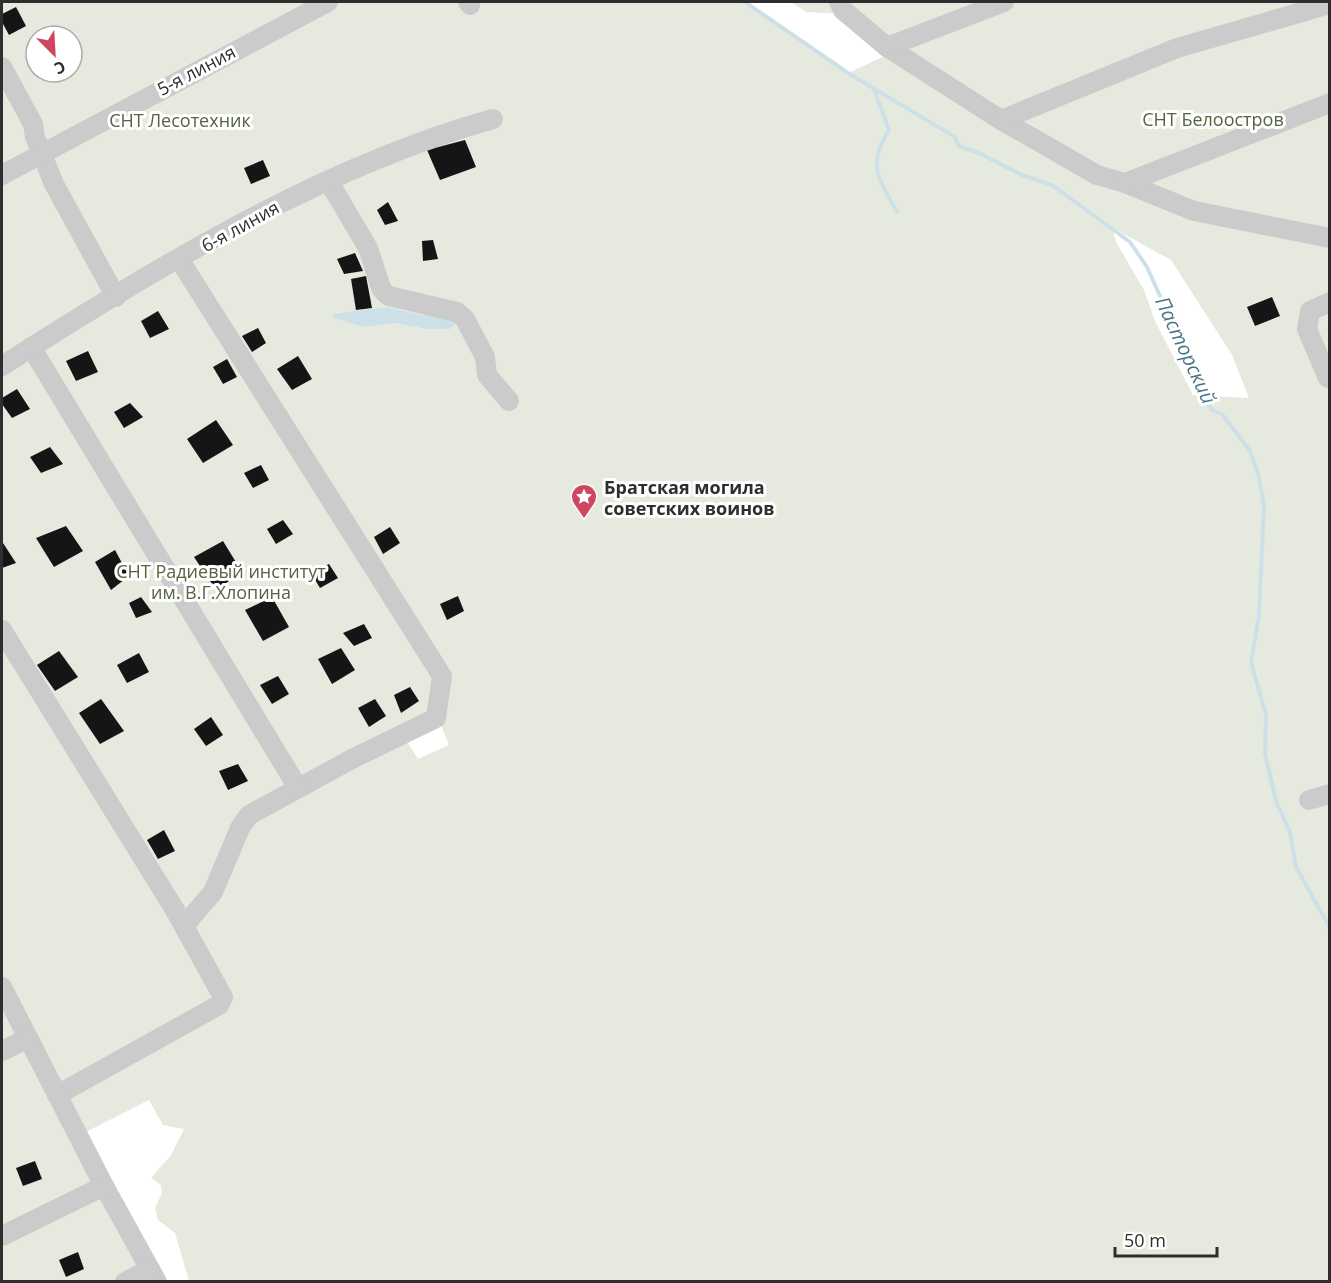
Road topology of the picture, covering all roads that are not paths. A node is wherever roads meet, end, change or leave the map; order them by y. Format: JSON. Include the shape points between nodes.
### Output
{"nodes":[{"id":1,"x":328,"y":2,"type":"edge"},
{"id":2,"x":839,"y":2,"type":"edge"},
{"id":3,"x":1005,"y":2,"type":"edge"},
{"id":4,"x":1329,"y":4,"type":"edge"},
{"id":5,"x":887,"y":47,"type":"junction"},
{"id":6,"x":2,"y":67,"type":"edge"},
{"id":7,"x":1329,"y":103,"type":"edge"},
{"id":8,"x":493,"y":119,"type":"dead end"},
{"id":9,"x":1001,"y":120,"type":"junction"},
{"id":10,"x":41,"y":152,"type":"junction"},
{"id":11,"x":2,"y":175,"type":"edge"},
{"id":12,"x":329,"y":182,"type":"junction"},
{"id":13,"x":1125,"y":183,"type":"junction"},
{"id":14,"x":1329,"y":238,"type":"edge"},
{"id":15,"x":179,"y":259,"type":"junction"},
{"id":16,"x":116,"y":297,"type":"junction"},
{"id":17,"x":1329,"y":302,"type":"edge"},
{"id":18,"x":31,"y":347,"type":"junction"},
{"id":19,"x":2,"y":366,"type":"edge"},
{"id":20,"x":1328,"y":378,"type":"dead end"},
{"id":21,"x":509,"y":400,"type":"dead end"},
{"id":22,"x":2,"y":630,"type":"edge"},
{"id":23,"x":298,"y":788,"type":"junction"},
{"id":24,"x":1329,"y":794,"type":"edge"},
{"id":25,"x":1309,"y":800,"type":"dead end"},
{"id":26,"x":184,"y":926,"type":"junction"},
{"id":27,"x":2,"y":987,"type":"edge"},
{"id":28,"x":28,"y":1038,"type":"junction"},
{"id":29,"x":2,"y":1051,"type":"edge"},
{"id":30,"x":57,"y":1095,"type":"junction"},
{"id":31,"x":104,"y":1186,"type":"junction"},
{"id":32,"x":2,"y":1236,"type":"edge"},
{"id":33,"x":154,"y":1275,"type":"edge"},
{"id":34,"x":125,"y":1281,"type":"edge"}],
"edges":[{"from":1,"to":10,"type":"street","name":"5-я линия"},
{"from":2,"to":5,"type":"street","via":[[843,10]]},
{"from":3,"to":5,"type":"street"},
{"from":4,"to":9,"type":"street","via":[[1178,48]]},
{"from":5,"to":9,"type":"street"},
{"from":6,"to":10,"type":"street","via":[[33,124]]},
{"from":7,"to":13,"type":"street"},
{"from":8,"to":12,"type":"street","name":"6-я линия","via":[[418,141]]},
{"from":9,"to":13,"type":"street","via":[[1097,176]]},
{"from":10,"to":11,"type":"street","name":"5-я линия"},
{"from":10,"to":16,"type":"street","via":[[54,184]]},
{"from":12,"to":15,"type":"street","name":"6-я линия","via":[[238,225]]},
{"from":12,"to":21,"type":"street","via":[[368,248],[381,288],[389,296],[457,312],[485,357],[487,375]]},
{"from":13,"to":14,"type":"street","via":[[1194,212]]},
{"from":15,"to":16,"type":"street","name":"6-я линия"},
{"from":15,"to":23,"type":"street","via":[[442,676],[436,718]]},
{"from":16,"to":18,"type":"street","name":"6-я линия"},
{"from":17,"to":20,"type":"street","via":[[1310,311],[1307,320]]},
{"from":18,"to":19,"type":"street","name":"6-я линия"},
{"from":18,"to":23,"type":"street"},
{"from":22,"to":26,"type":"street"},
{"from":23,"to":26,"type":"street","via":[[249,815],[213,892]]},
{"from":24,"to":25,"type":"street"},
{"from":26,"to":30,"type":"street","via":[[223,997],[220,1004]]},
{"from":27,"to":28,"type":"street"},
{"from":28,"to":29,"type":"street"},
{"from":28,"to":30,"type":"street"},
{"from":30,"to":31,"type":"street"},
{"from":31,"to":32,"type":"street"},
{"from":31,"to":33,"type":"street"},
{"from":33,"to":34,"type":"street"}]}
